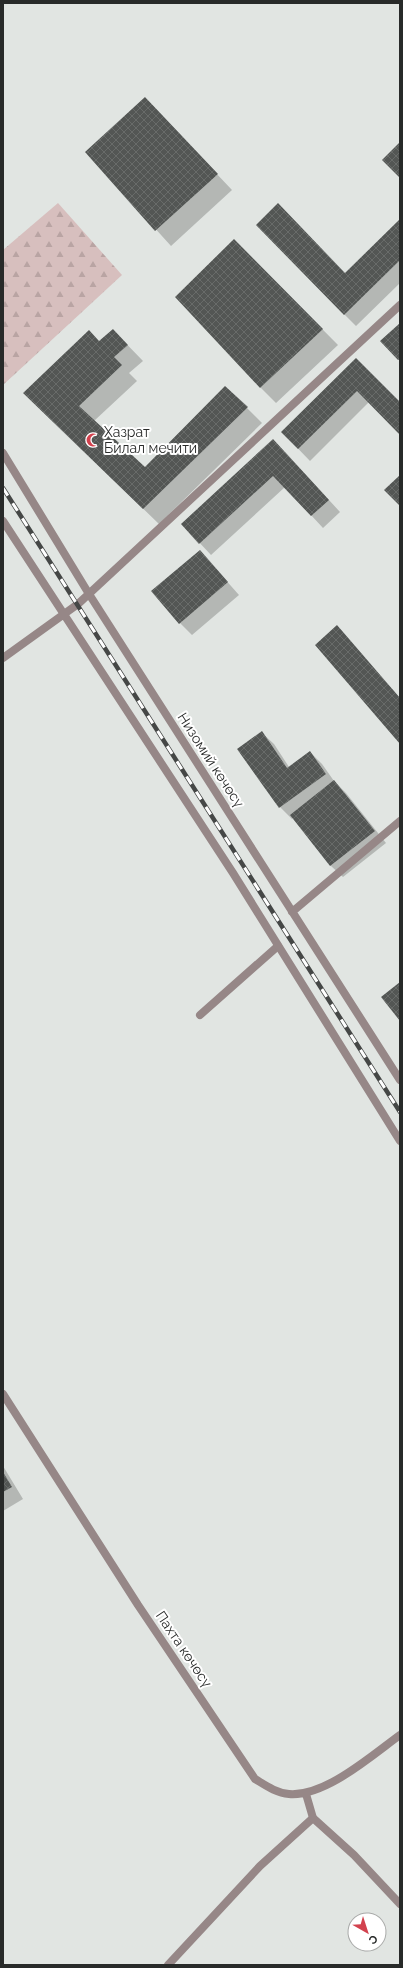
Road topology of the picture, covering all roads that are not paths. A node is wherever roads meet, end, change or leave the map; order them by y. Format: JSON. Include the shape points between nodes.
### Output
{"nodes":[{"id":1,"x":400,"y":305,"type":"edge"},
{"id":2,"x":3,"y":453,"type":"edge"},
{"id":3,"x":3,"y":520,"type":"edge"},
{"id":4,"x":89,"y":594,"type":"junction"},
{"id":5,"x":64,"y":614,"type":"junction"},
{"id":6,"x":3,"y":658,"type":"edge"},
{"id":7,"x":400,"y":820,"type":"edge"},
{"id":8,"x":292,"y":912,"type":"junction"},
{"id":9,"x":278,"y":946,"type":"junction"},
{"id":10,"x":200,"y":1015,"type":"dead end"},
{"id":11,"x":398,"y":1074,"type":"edge"},
{"id":12,"x":400,"y":1141,"type":"edge"},
{"id":13,"x":3,"y":1394,"type":"edge"},
{"id":14,"x":400,"y":1735,"type":"edge"},
{"id":15,"x":306,"y":1794,"type":"junction"},
{"id":16,"x":314,"y":1818,"type":"junction"},
{"id":17,"x":400,"y":1904,"type":"edge"},
{"id":18,"x":168,"y":1965,"type":"edge"}],
"edges":[{"from":1,"to":4,"type":"street"},
{"from":2,"to":4,"type":"street","name":"Низомий көчөсү"},
{"from":3,"to":5,"type":"street"},
{"from":4,"to":5,"type":"street"},
{"from":4,"to":8,"type":"street","name":"Низомий көчөсү"},
{"from":5,"to":6,"type":"street"},
{"from":5,"to":9,"type":"street"},
{"from":7,"to":8,"type":"street"},
{"from":8,"to":11,"type":"street","name":"Низомий көчөсү"},
{"from":9,"to":10,"type":"street"},
{"from":9,"to":12,"type":"street"},
{"from":13,"to":15,"type":"street","name":"Пахта көчөсү","via":[[138,1605],[256,1779],[269,1788],[287,1794]]},
{"from":14,"to":15,"type":"street","name":"Пахта көчөсү","via":[[328,1785]]},
{"from":15,"to":16,"type":"street"},
{"from":16,"to":17,"type":"street","via":[[354,1855]]},
{"from":16,"to":18,"type":"street","via":[[260,1866]]}]}
